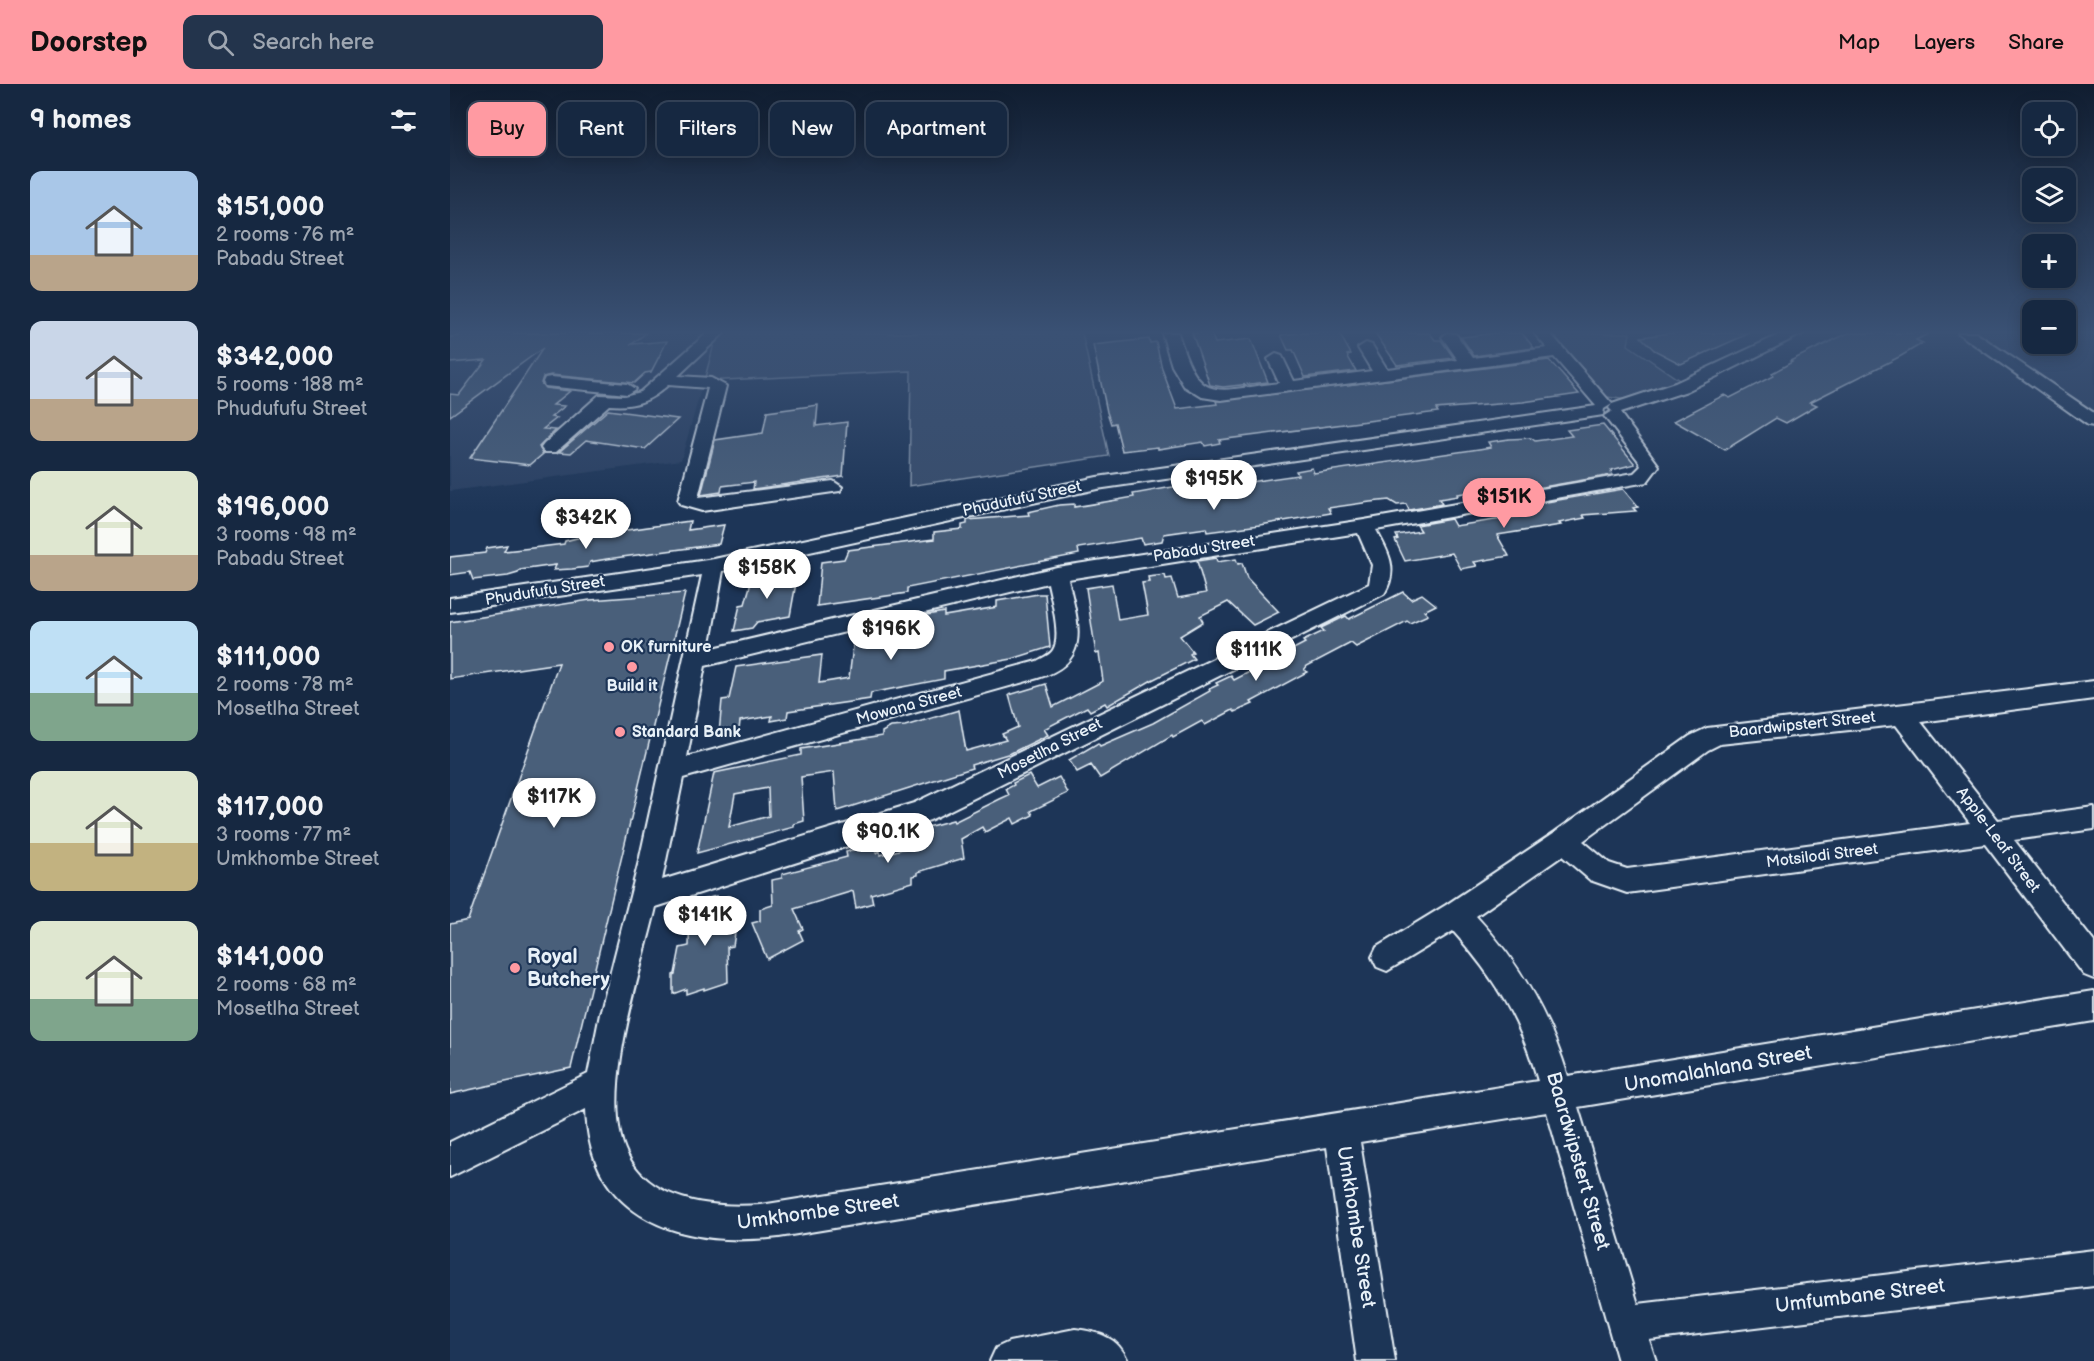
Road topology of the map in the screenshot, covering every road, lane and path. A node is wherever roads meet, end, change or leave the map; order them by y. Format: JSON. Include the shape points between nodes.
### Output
{"nodes":[{"id":1,"x":648,"y":393,"type":"edge"},
{"id":2,"x":717,"y":393,"type":"edge"},
{"id":3,"x":1203,"y":393,"type":"edge"},
{"id":4,"x":1247,"y":393,"type":"edge"},
{"id":5,"x":1593,"y":393,"type":"edge"},
{"id":6,"x":1662,"y":393,"type":"edge"},
{"id":7,"x":2053,"y":393,"type":"edge"},
{"id":8,"x":1608,"y":409,"type":"junction"},
{"id":9,"x":2094,"y":421,"type":"edge"},
{"id":10,"x":550,"y":448,"type":"dead end"},
{"id":11,"x":833,"y":487,"type":"dead end"},
{"id":12,"x":1364,"y":526,"type":"junction"},
{"id":13,"x":714,"y":566,"type":"junction"},
{"id":14,"x":1057,"y":574,"type":"junction"},
{"id":15,"x":450,"y":605,"type":"edge"},
{"id":16,"x":695,"y":660,"type":"junction"},
{"id":17,"x":2094,"y":690,"type":"edge"},
{"id":18,"x":1902,"y":715,"type":"junction"},
{"id":19,"x":672,"y":771,"type":"junction"},
{"id":20,"x":2094,"y":818,"type":"edge"},
{"id":21,"x":1993,"y":833,"type":"junction"},
{"id":22,"x":1564,"y":840,"type":"junction"},
{"id":23,"x":644,"y":898,"type":"junction"},
{"id":24,"x":1456,"y":914,"type":"junction"},
{"id":25,"x":1387,"y":957,"type":"dead end"},
{"id":26,"x":2094,"y":966,"type":"edge"},
{"id":27,"x":2094,"y":1006,"type":"edge"},
{"id":28,"x":603,"y":1084,"type":"junction"},
{"id":29,"x":1560,"y":1095,"type":"junction"},
{"id":30,"x":1341,"y":1128,"type":"junction"},
{"id":31,"x":450,"y":1160,"type":"edge"},
{"id":32,"x":2094,"y":1268,"type":"edge"},
{"id":33,"x":1625,"y":1324,"type":"junction"},
{"id":34,"x":1009,"y":1361,"type":"edge"},
{"id":35,"x":1110,"y":1361,"type":"edge"},
{"id":36,"x":1376,"y":1361,"type":"edge"},
{"id":37,"x":1637,"y":1361,"type":"edge"}],
"edges":[{"from":1,"to":10,"type":"street","via":[[635,400],[605,399]]},
{"from":2,"to":11,"type":"street","via":[[688,501],[702,505]]},
{"from":3,"to":4,"type":"street"},
{"from":5,"to":8,"type":"street"},
{"from":6,"to":8,"type":"street","name":"Phudufufu Street"},
{"from":7,"to":9,"type":"street"},
{"from":8,"to":12,"type":"street","name":"Pabadu Street","via":[[1647,459],[1650,466],[1640,478]]},
{"from":8,"to":13,"type":"street","name":"Phudufufu Street","via":[[1074,487]]},
{"from":12,"to":14,"type":"street","name":"Pabadu Street"},
{"from":12,"to":23,"type":"street","name":"Mosetlha Street","via":[[1383,563],[1377,589],[921,812]]},
{"from":13,"to":15,"type":"street","name":"Phudufufu Street"},
{"from":13,"to":16,"type":"street","name":"Umkhombe Street"},
{"from":14,"to":16,"type":"street","name":"Pabadu Street"},
{"from":14,"to":19,"type":"street","name":"Mowana Street","via":[[1068,642],[1064,654],[1053,663]]},
{"from":16,"to":19,"type":"street","name":"Umkhombe Street"},
{"from":17,"to":18,"type":"street","name":"Baardwipstert Street"},
{"from":18,"to":21,"type":"street","name":"Apple-Leaf Street"},
{"from":18,"to":22,"type":"street","name":"Baardwipstert Street","via":[[1716,735],[1699,743]]},
{"from":19,"to":23,"type":"street","name":"Umkhombe Street"},
{"from":20,"to":21,"type":"street","name":"Motsilodi Street"},
{"from":21,"to":22,"type":"street","name":"Motsilodi Street","via":[[1627,881],[1614,880],[1595,870]]},
{"from":21,"to":26,"type":"street","name":"Apple-Leaf Street"},
{"from":22,"to":24,"type":"street","name":"Baardwipstert Street"},
{"from":23,"to":28,"type":"street","name":"Umkhombe Street"},
{"from":24,"to":25,"type":"street","name":"Baardwipstert Street"},
{"from":24,"to":29,"type":"street","name":"Baardwipstert Street","via":[[1492,952],[1529,1009]]},
{"from":27,"to":29,"type":"street","name":"Unomalahlana Street"},
{"from":28,"to":30,"type":"street","name":"Umkhombe Street","via":[[606,1139],[615,1166],[635,1190],[662,1209],[699,1222],[735,1225]]},
{"from":28,"to":31,"type":"street"},
{"from":29,"to":30,"type":"street","name":"Unomalahlana Street"},
{"from":29,"to":33,"type":"street","name":"Baardwipstert Street"},
{"from":30,"to":36,"type":"street","name":"Umkhombe Street"},
{"from":32,"to":33,"type":"street","name":"Umfumbane Street"},
{"from":33,"to":37,"type":"street","name":"Baardwipstert Street"},
{"from":34,"to":35,"type":"street","via":[[1075,1348],[1095,1350]]}]}
